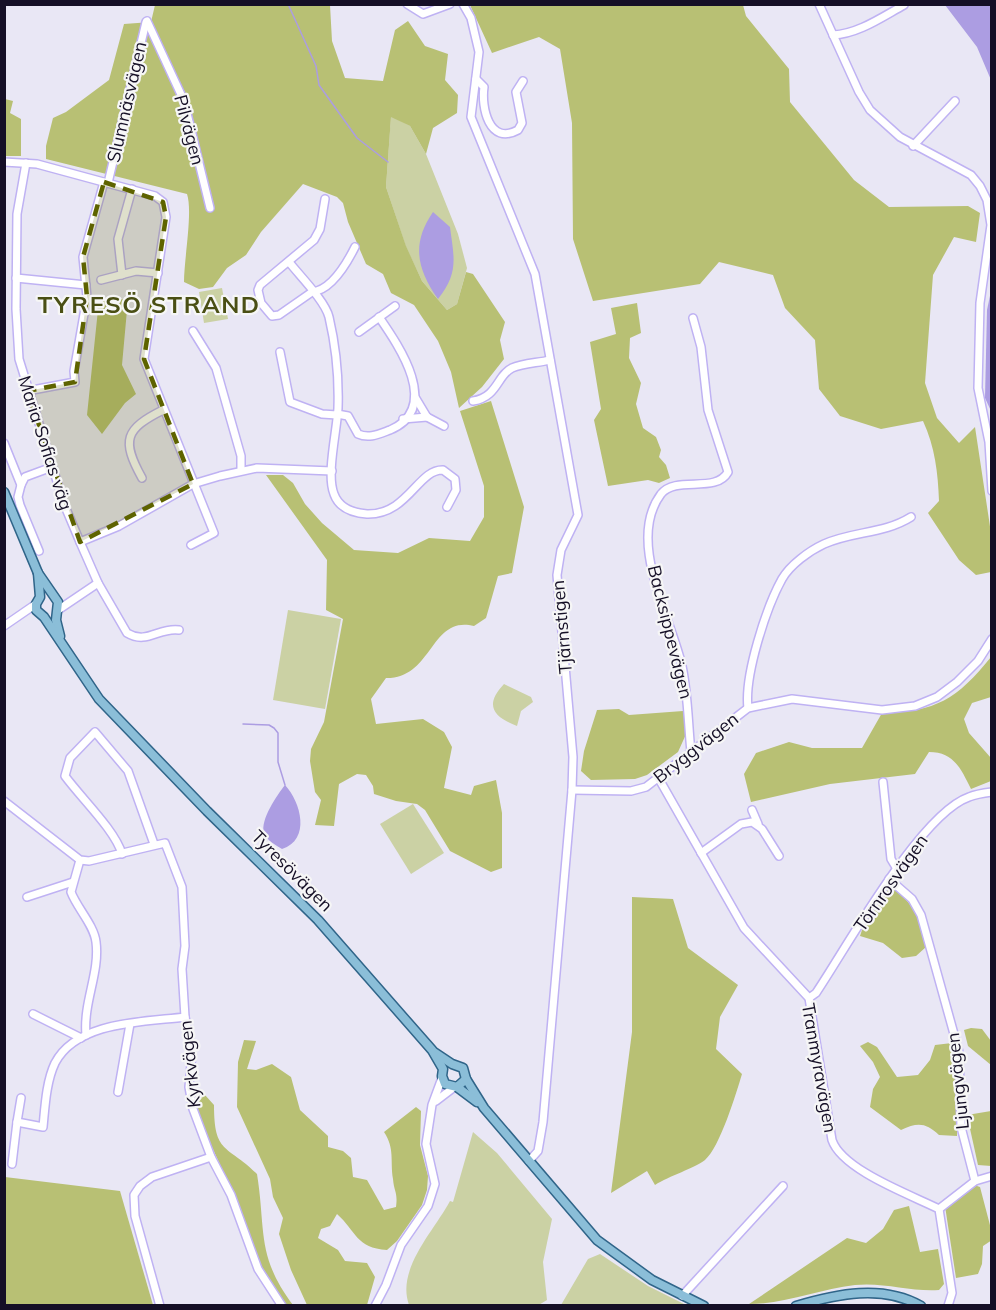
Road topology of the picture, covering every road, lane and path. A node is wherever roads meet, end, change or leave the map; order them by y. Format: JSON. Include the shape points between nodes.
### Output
{"nodes":[{"id":1,"x":407,"y":4,"type":"edge"},
{"id":2,"x":450,"y":4,"type":"edge"},
{"id":3,"x":463,"y":4,"type":"edge"},
{"id":4,"x":819,"y":4,"type":"edge"},
{"id":5,"x":904,"y":5,"type":"edge"},
{"id":6,"x":147,"y":21,"type":"joint"},
{"id":7,"x":833,"y":35,"type":"junction"},
{"id":8,"x":476,"y":79,"type":"junction"},
{"id":9,"x":523,"y":81,"type":"dead end"},
{"id":10,"x":955,"y":101,"type":"dead end"},
{"id":11,"x":913,"y":146,"type":"junction"},
{"id":12,"x":4,"y":162,"type":"edge"},
{"id":13,"x":26,"y":163,"type":"junction"},
{"id":14,"x":106,"y":182,"type":"junction"},
{"id":15,"x":132,"y":189,"type":"junction"},
{"id":16,"x":325,"y":199,"type":"dead end"},
{"id":17,"x":210,"y":208,"type":"dead end"},
{"id":18,"x":355,"y":247,"type":"dead end"},
{"id":19,"x":289,"y":262,"type":"junction"},
{"id":20,"x":158,"y":273,"type":"junction"},
{"id":21,"x":122,"y":275,"type":"junction"},
{"id":22,"x":16,"y":278,"type":"junction"},
{"id":23,"x":101,"y":280,"type":"dead end"},
{"id":24,"x":86,"y":285,"type":"junction"},
{"id":25,"x":312,"y":292,"type":"junction"},
{"id":26,"x":395,"y":306,"type":"dead end"},
{"id":27,"x":379,"y":317,"type":"junction"},
{"id":28,"x":693,"y":318,"type":"dead end"},
{"id":29,"x":193,"y":331,"type":"dead end"},
{"id":30,"x":359,"y":332,"type":"dead end"},
{"id":31,"x":280,"y":352,"type":"dead end"},
{"id":32,"x":550,"y":360,"type":"junction"},
{"id":33,"x":27,"y":391,"type":"junction"},
{"id":34,"x":416,"y":398,"type":"junction"},
{"id":35,"x":473,"y":401,"type":"dead end"},
{"id":36,"x":163,"y":410,"type":"junction"},
{"id":37,"x":337,"y":414,"type":"junction"},
{"id":38,"x":427,"y":417,"type":"junction"},
{"id":39,"x":403,"y":419,"type":"junction"},
{"id":40,"x":444,"y":426,"type":"dead end"},
{"id":41,"x":4,"y":443,"type":"edge"},
{"id":42,"x":52,"y":467,"type":"junction"},
{"id":43,"x":241,"y":470,"type":"junction"},
{"id":44,"x":332,"y":471,"type":"junction"},
{"id":45,"x":142,"y":478,"type":"dead end"},
{"id":46,"x":193,"y":484,"type":"junction"},
{"id":47,"x":21,"y":485,"type":"junction"},
{"id":48,"x":992,"y":491,"type":"edge"},
{"id":49,"x":4,"y":492,"type":"edge"},
{"id":50,"x":447,"y":507,"type":"dead end"},
{"id":51,"x":911,"y":517,"type":"dead end"},
{"id":52,"x":80,"y":542,"type":"junction"},
{"id":53,"x":191,"y":545,"type":"dead end"},
{"id":54,"x":39,"y":551,"type":"dead end"},
{"id":55,"x":38,"y":573,"type":"junction"},
{"id":56,"x":98,"y":583,"type":"junction"},
{"id":57,"x":55,"y":598,"type":"junction"},
{"id":58,"x":72,"y":599,"type":"junction"},
{"id":59,"x":38,"y":600,"type":"junction"},
{"id":60,"x":57,"y":612,"type":"junction"},
{"id":61,"x":23,"y":615,"type":"junction"},
{"id":62,"x":41,"y":616,"type":"junction"},
{"id":63,"x":4,"y":626,"type":"edge"},
{"id":64,"x":179,"y":630,"type":"dead end"},
{"id":65,"x":992,"y":639,"type":"edge"},
{"id":66,"x":748,"y":708,"type":"junction"},
{"id":67,"x":121,"y":723,"type":"junction"},
{"id":68,"x":691,"y":752,"type":"junction"},
{"id":69,"x":659,"y":779,"type":"junction"},
{"id":70,"x":883,"y":782,"type":"dead end"},
{"id":71,"x":572,"y":790,"type":"junction"},
{"id":72,"x":992,"y":792,"type":"edge"},
{"id":73,"x":4,"y":801,"type":"edge"},
{"id":74,"x":752,"y":810,"type":"dead end"},
{"id":75,"x":758,"y":825,"type":"junction"},
{"id":76,"x":154,"y":844,"type":"junction"},
{"id":77,"x":701,"y":853,"type":"junction"},
{"id":78,"x":122,"y":854,"type":"junction"},
{"id":79,"x":779,"y":856,"type":"dead end"},
{"id":80,"x":80,"y":860,"type":"junction"},
{"id":81,"x":897,"y":869,"type":"junction"},
{"id":82,"x":889,"y":879,"type":"junction"},
{"id":83,"x":73,"y":882,"type":"junction"},
{"id":84,"x":27,"y":897,"type":"dead end"},
{"id":85,"x":809,"y":998,"type":"junction"},
{"id":86,"x":33,"y":1014,"type":"dead end"},
{"id":87,"x":185,"y":1017,"type":"junction"},
{"id":88,"x":130,"y":1024,"type":"junction"},
{"id":89,"x":84,"y":1036,"type":"junction"},
{"id":90,"x":432,"y":1050,"type":"junction"},
{"id":91,"x":452,"y":1064,"type":"junction"},
{"id":92,"x":443,"y":1074,"type":"junction"},
{"id":93,"x":466,"y":1079,"type":"junction"},
{"id":94,"x":455,"y":1087,"type":"junction"},
{"id":95,"x":118,"y":1092,"type":"dead end"},
{"id":96,"x":21,"y":1098,"type":"dead end"},
{"id":97,"x":432,"y":1104,"type":"junction"},
{"id":98,"x":484,"y":1108,"type":"junction"},
{"id":99,"x":17,"y":1122,"type":"junction"},
{"id":100,"x":211,"y":1157,"type":"junction"},
{"id":101,"x":529,"y":1161,"type":"junction"},
{"id":102,"x":12,"y":1164,"type":"dead end"},
{"id":103,"x":992,"y":1176,"type":"edge"},
{"id":104,"x":975,"y":1181,"type":"junction"},
{"id":105,"x":783,"y":1186,"type":"dead end"},
{"id":106,"x":939,"y":1209,"type":"junction"},
{"id":107,"x":682,"y":1296,"type":"junction"},
{"id":108,"x":160,"y":1305,"type":"edge"},
{"id":109,"x":282,"y":1305,"type":"edge"},
{"id":110,"x":375,"y":1305,"type":"edge"},
{"id":111,"x":704,"y":1305,"type":"edge"},
{"id":112,"x":796,"y":1305,"type":"edge"},
{"id":113,"x":921,"y":1305,"type":"edge"},
{"id":114,"x":948,"y":1305,"type":"edge"}],
"edges":[{"from":1,"to":2,"type":"street","via":[[426,14]]},
{"from":3,"to":8,"type":"street","name":"Tjärnstigen","via":[[478,45]]},
{"from":4,"to":7,"type":"street"},
{"from":5,"to":7,"type":"street","via":[[863,27]]},
{"from":6,"to":14,"type":"street","name":"Slumnäsvägen"},
{"from":6,"to":17,"type":"street","name":"Pilvägen","via":[[184,101]]},
{"from":7,"to":11,"type":"street","via":[[870,110]]},
{"from":8,"to":9,"type":"street","via":[[484,87],[483,110],[489,124],[508,134],[518,130],[522,123],[516,92]]},
{"from":8,"to":32,"type":"street","name":"Tjärnstigen","via":[[471,117],[535,274]]},
{"from":10,"to":11,"type":"street"},
{"from":11,"to":48,"type":"street","via":[[971,175],[990,209],[980,303],[978,388],[989,442]]},
{"from":12,"to":13,"type":"street"},
{"from":13,"to":14,"type":"street"},
{"from":13,"to":22,"type":"street","name":"Maria Sofias väg","via":[[17,214]]},
{"from":14,"to":15,"type":"street"},
{"from":14,"to":24,"type":"street","name":"Slumnäsvägen","via":[[84,257]]},
{"from":15,"to":20,"type":"street","via":[[163,202],[166,217]]},
{"from":15,"to":21,"type":"street","via":[[118,240]]},
{"from":16,"to":19,"type":"street","via":[[321,229],[306,249]]},
{"from":18,"to":25,"type":"street","via":[[334,278]]},
{"from":19,"to":25,"type":"street"},
{"from":19,"to":25,"type":"street","via":[[260,285],[258,290],[266,310],[272,316],[279,315]]},
{"from":20,"to":21,"type":"street","via":[[136,271]]},
{"from":20,"to":36,"type":"street","via":[[144,359]]},
{"from":21,"to":23,"type":"street"},
{"from":22,"to":24,"type":"street"},
{"from":22,"to":33,"type":"street","name":"Maria Sofias väg","via":[[19,359]]},
{"from":24,"to":33,"type":"street","name":"Slumnäsvägen","via":[[75,382]]},
{"from":25,"to":37,"type":"street","via":[[328,314],[339,381]]},
{"from":26,"to":27,"type":"street"},
{"from":27,"to":30,"type":"street"},
{"from":27,"to":34,"type":"street","via":[[403,356]]},
{"from":28,"to":68,"type":"street","name":"Backsippevägen","via":[[701,347],[708,410],[728,472],[718,480],[676,485],[663,492],[649,524],[653,576],[682,665]]},
{"from":29,"to":43,"type":"street","via":[[216,368],[241,456]]},
{"from":31,"to":37,"type":"street","via":[[290,402],[322,414]]},
{"from":32,"to":35,"type":"street","via":[[511,368],[493,392]]},
{"from":32,"to":71,"type":"street","name":"Tjärnstigen","via":[[578,515],[561,550],[557,575],[573,757]]},
{"from":33,"to":42,"type":"street","name":"Maria Sofias väg"},
{"from":34,"to":38,"type":"street"},
{"from":34,"to":39,"type":"street"},
{"from":36,"to":45,"type":"street","via":[[139,422],[129,443],[130,456]]},
{"from":36,"to":46,"type":"street"},
{"from":37,"to":39,"type":"street","via":[[348,416],[363,436],[396,427]]},
{"from":37,"to":44,"type":"street"},
{"from":38,"to":39,"type":"street"},
{"from":38,"to":40,"type":"street"},
{"from":41,"to":47,"type":"street"},
{"from":42,"to":47,"type":"street","via":[[25,477]]},
{"from":42,"to":52,"type":"street","name":"Maria Sofias väg"},
{"from":43,"to":44,"type":"street","via":[[282,467]]},
{"from":43,"to":46,"type":"street"},
{"from":44,"to":50,"type":"street","via":[[331,487],[336,499],[350,511],[367,514],[395,507],[430,473],[443,470],[456,485]]},
{"from":46,"to":52,"type":"street","via":[[119,526]]},
{"from":46,"to":53,"type":"street","via":[[213,533]]},
{"from":47,"to":54,"type":"street","via":[[18,498]]},
{"from":49,"to":55,"type":"main road","name":"Tyresövägen"},
{"from":51,"to":66,"type":"street","via":[[894,528],[826,543],[782,578],[757,645]]},
{"from":52,"to":56,"type":"street","name":"Maria Sofias väg"},
{"from":55,"to":57,"type":"main road","name":"Tyresövägen"},
{"from":55,"to":59,"type":"main road","name":"Tyresövägen"},
{"from":56,"to":58,"type":"street"},
{"from":56,"to":64,"type":"street","name":"Maria Sofias väg","via":[[131,636],[145,639],[165,630]]},
{"from":57,"to":58,"type":"street"},
{"from":57,"to":59,"type":"main road","via":[[47,594]]},
{"from":57,"to":60,"type":"main road","name":"Tyresövägen"},
{"from":58,"to":60,"type":"street"},
{"from":59,"to":61,"type":"street"},
{"from":59,"to":62,"type":"main road","name":"Tyresövägen"},
{"from":60,"to":62,"type":"main road"},
{"from":60,"to":67,"type":"main road","name":"Tyresövägen","via":[[57,630]]},
{"from":61,"to":62,"type":"street"},
{"from":61,"to":63,"type":"street"},
{"from":62,"to":67,"type":"main road","name":"Tyresövägen","via":[[79,673]]},
{"from":65,"to":66,"type":"street","via":[[978,661],[957,681],[937,697],[915,706],[882,710],[792,699]]},
{"from":66,"to":68,"type":"street","name":"Bryggvägen"},
{"from":67,"to":90,"type":"main road","name":"Tyresövägen","via":[[318,920]]},
{"from":68,"to":69,"type":"street","name":"Bryggvägen"},
{"from":69,"to":71,"type":"street","name":"Bryggvägen","via":[[631,791]]},
{"from":69,"to":77,"type":"street","name":"Tranmyravägen"},
{"from":70,"to":81,"type":"street","via":[[891,859]]},
{"from":71,"to":101,"type":"street","name":"Tjärnstigen","via":[[543,1122],[537,1151]]},
{"from":72,"to":81,"type":"street","name":"Törnrosvägen","via":[[968,797],[947,810]]},
{"from":73,"to":80,"type":"street"},
{"from":74,"to":75,"type":"street"},
{"from":75,"to":77,"type":"street","via":[[741,824]]},
{"from":75,"to":79,"type":"street"},
{"from":76,"to":78,"type":"street"},
{"from":76,"to":78,"type":"street","via":[[128,771],[95,732],[70,758],[64,776],[118,839]]},
{"from":76,"to":87,"type":"street","name":"Kyrkvägen","via":[[165,843],[182,887]]},
{"from":77,"to":85,"type":"street","name":"Tranmyravägen","via":[[744,928]]},
{"from":78,"to":80,"type":"street"},
{"from":80,"to":83,"type":"street"},
{"from":81,"to":82,"type":"street","name":"Törnrosvägen"},
{"from":82,"to":85,"type":"street","name":"Törnrosvägen","via":[[816,993]]},
{"from":82,"to":104,"type":"street","name":"Ljungvägen","via":[[912,899],[921,915],[951,1017],[959,1052],[961,1127]]},
{"from":83,"to":84,"type":"street"},
{"from":83,"to":89,"type":"street","via":[[71,892],[96,939]]},
{"from":85,"to":106,"type":"street","name":"Tranmyravägen","via":[[832,1140],[838,1152],[858,1168]]},
{"from":86,"to":89,"type":"street"},
{"from":87,"to":88,"type":"street"},
{"from":87,"to":100,"type":"street","name":"Kyrkvägen","via":[[192,1053],[189,1087],[193,1109]]},
{"from":88,"to":89,"type":"street"},
{"from":88,"to":95,"type":"street"},
{"from":89,"to":99,"type":"street","via":[[63,1052],[56,1063],[43,1127]]},
{"from":90,"to":91,"type":"main road","name":"Tyresövägen"},
{"from":90,"to":92,"type":"main road","name":"Tyresövägen"},
{"from":91,"to":92,"type":"main road"},
{"from":91,"to":93,"type":"main road","name":"Tyresövägen","via":[[463,1068]]},
{"from":92,"to":94,"type":"main road","name":"Tyresövägen","via":[[446,1084]]},
{"from":92,"to":97,"type":"street"},
{"from":93,"to":94,"type":"main road"},
{"from":93,"to":98,"type":"main road","name":"Tyresövägen"},
{"from":94,"to":97,"type":"street"},
{"from":94,"to":98,"type":"main road","name":"Tyresövägen"},
{"from":96,"to":99,"type":"street"},
{"from":97,"to":110,"type":"street","via":[[426,1144],[435,1184],[428,1206],[400,1245]]},
{"from":98,"to":101,"type":"main road","name":"Tyresövägen"},
{"from":99,"to":102,"type":"street"},
{"from":100,"to":108,"type":"street","via":[[152,1177],[134,1195],[135,1216]]},
{"from":100,"to":109,"type":"street","name":"Kyrkvägen","via":[[231,1195],[258,1269]]},
{"from":101,"to":107,"type":"main road","name":"Tyresövägen","via":[[603,1246]]},
{"from":103,"to":104,"type":"street"},
{"from":104,"to":106,"type":"street"},
{"from":105,"to":107,"type":"street"},
{"from":106,"to":114,"type":"street","via":[[952,1293]]},
{"from":107,"to":111,"type":"main road","name":"Tyresövägen"},
{"from":112,"to":113,"type":"main road","via":[[875,1292]]}]}
